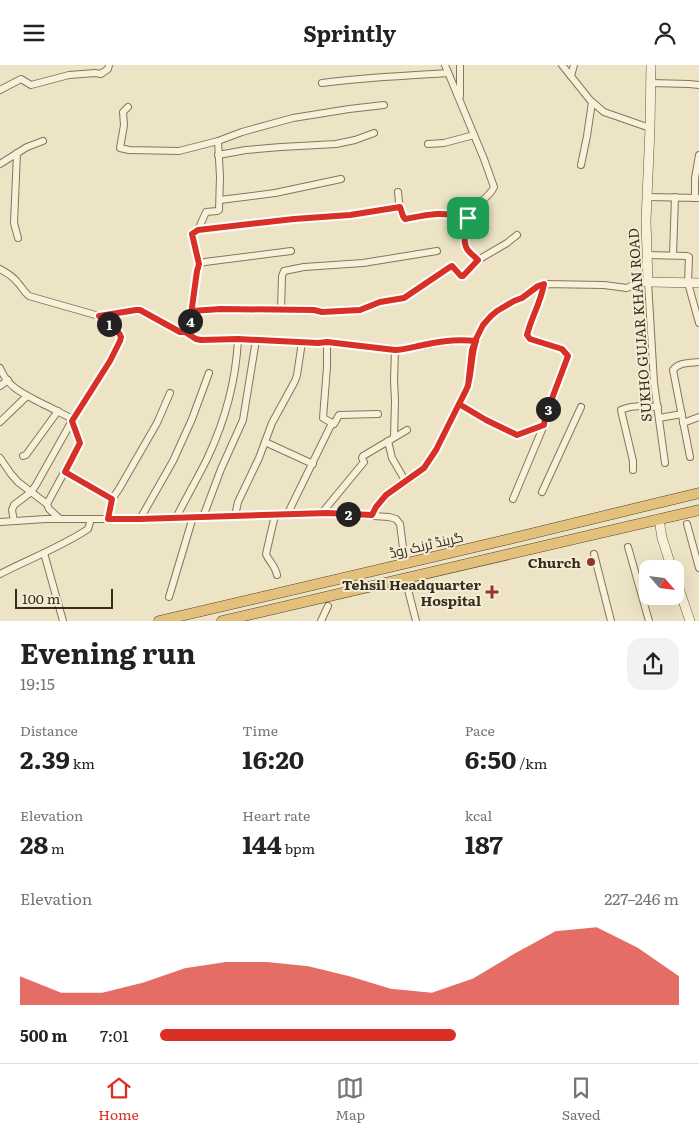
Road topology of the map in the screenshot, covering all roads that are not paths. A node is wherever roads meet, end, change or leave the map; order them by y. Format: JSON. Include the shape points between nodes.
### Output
{"nodes":[{"id":1,"x":109,"y":65,"type":"edge"},
{"id":2,"x":445,"y":65,"type":"edge"},
{"id":3,"x":460,"y":65,"type":"edge"},
{"id":4,"x":562,"y":65,"type":"edge"},
{"id":5,"x":574,"y":65,"type":"edge"},
{"id":6,"x":651,"y":65,"type":"edge"},
{"id":7,"x":448,"y":73,"type":"junction"},
{"id":8,"x":570,"y":77,"type":"junction"},
{"id":9,"x":322,"y":83,"type":"dead end"},
{"id":10,"x":651,"y":83,"type":"junction"},
{"id":11,"x":699,"y":85,"type":"edge"},
{"id":12,"x":0,"y":90,"type":"edge"},
{"id":13,"x":460,"y":99,"type":"junction"},
{"id":14,"x":592,"y":102,"type":"junction"},
{"id":15,"x":384,"y":105,"type":"dead end"},
{"id":16,"x":128,"y":107,"type":"dead end"},
{"id":17,"x":650,"y":128,"type":"junction"},
{"id":18,"x":374,"y":133,"type":"dead end"},
{"id":19,"x":474,"y":135,"type":"junction"},
{"id":20,"x":43,"y":141,"type":"dead end"},
{"id":21,"x":218,"y":141,"type":"junction"},
{"id":22,"x":428,"y":144,"type":"dead end"},
{"id":23,"x":17,"y":153,"type":"junction"},
{"id":24,"x":218,"y":155,"type":"junction"},
{"id":25,"x":699,"y":155,"type":"edge"},
{"id":26,"x":0,"y":164,"type":"edge"},
{"id":27,"x":580,"y":165,"type":"dead end"},
{"id":28,"x":697,"y":177,"type":"edge"},
{"id":29,"x":341,"y":179,"type":"dead end"},
{"id":30,"x":398,"y":192,"type":"dead end"},
{"id":31,"x":647,"y":197,"type":"junction"},
{"id":32,"x":675,"y":197,"type":"junction"},
{"id":33,"x":697,"y":198,"type":"edge"},
{"id":34,"x":220,"y":201,"type":"junction"},
{"id":35,"x":400,"y":207,"type":"junction"},
{"id":36,"x":468,"y":218,"type":"junction"},
{"id":37,"x":198,"y":230,"type":"junction"},
{"id":38,"x":518,"y":235,"type":"dead end"},
{"id":39,"x":18,"y":237,"type":"dead end"},
{"id":40,"x":291,"y":251,"type":"dead end"},
{"id":41,"x":437,"y":251,"type":"dead end"},
{"id":42,"x":647,"y":255,"type":"junction"},
{"id":43,"x":674,"y":255,"type":"junction"},
{"id":44,"x":478,"y":260,"type":"junction"},
{"id":45,"x":199,"y":264,"type":"junction"},
{"id":46,"x":0,"y":269,"type":"edge"},
{"id":47,"x":648,"y":282,"type":"junction"},
{"id":48,"x":688,"y":283,"type":"junction"},
{"id":49,"x":699,"y":283,"type":"edge"},
{"id":50,"x":544,"y":284,"type":"junction"},
{"id":51,"x":281,"y":310,"type":"junction"},
{"id":52,"x":192,"y":311,"type":"junction"},
{"id":53,"x":99,"y":316,"type":"junction"},
{"id":54,"x":699,"y":323,"type":"edge"},
{"id":55,"x":185,"y":332,"type":"junction"},
{"id":56,"x":238,"y":339,"type":"junction"},
{"id":57,"x":256,"y":340,"type":"junction"},
{"id":58,"x":476,"y":341,"type":"junction"},
{"id":59,"x":302,"y":342,"type":"junction"},
{"id":60,"x":327,"y":342,"type":"junction"},
{"id":61,"x":395,"y":350,"type":"junction"},
{"id":62,"x":699,"y":362,"type":"edge"},
{"id":63,"x":0,"y":368,"type":"edge"},
{"id":64,"x":209,"y":373,"type":"dead end"},
{"id":65,"x":8,"y":380,"type":"junction"},
{"id":66,"x":0,"y":386,"type":"edge"},
{"id":67,"x":170,"y":393,"type":"dead end"},
{"id":68,"x":27,"y":396,"type":"junction"},
{"id":69,"x":459,"y":404,"type":"junction"},
{"id":70,"x":580,"y":407,"type":"dead end"},
{"id":71,"x":658,"y":407,"type":"junction"},
{"id":72,"x":58,"y":411,"type":"junction"},
{"id":73,"x":378,"y":414,"type":"dead end"},
{"id":74,"x":682,"y":414,"type":"junction"},
{"id":75,"x":699,"y":417,"type":"edge"},
{"id":76,"x":659,"y":418,"type":"junction"},
{"id":77,"x":72,"y":420,"type":"junction"},
{"id":78,"x":0,"y":422,"type":"edge"},
{"id":79,"x":332,"y":423,"type":"junction"},
{"id":80,"x":683,"y":423,"type":"junction"},
{"id":81,"x":544,"y":425,"type":"junction"},
{"id":82,"x":407,"y":429,"type":"dead end"},
{"id":83,"x":391,"y":439,"type":"junction"},
{"id":84,"x":266,"y":442,"type":"junction"},
{"id":85,"x":23,"y":456,"type":"dead end"},
{"id":86,"x":0,"y":457,"type":"edge"},
{"id":87,"x":690,"y":457,"type":"dead end"},
{"id":88,"x":665,"y":463,"type":"dead end"},
{"id":89,"x":313,"y":464,"type":"junction"},
{"id":90,"x":633,"y":470,"type":"dead end"},
{"id":91,"x":65,"y":472,"type":"junction"},
{"id":92,"x":406,"y":482,"type":"junction"},
{"id":93,"x":31,"y":492,"type":"junction"},
{"id":94,"x":542,"y":492,"type":"dead end"},
{"id":95,"x":699,"y":493,"type":"edge"},
{"id":96,"x":112,"y":499,"type":"junction"},
{"id":97,"x":513,"y":499,"type":"dead end"},
{"id":98,"x":47,"y":504,"type":"junction"},
{"id":99,"x":699,"y":510,"type":"edge"},
{"id":100,"x":321,"y":514,"type":"junction"},
{"id":101,"x":275,"y":515,"type":"junction"},
{"id":102,"x":288,"y":515,"type":"junction"},
{"id":103,"x":372,"y":515,"type":"junction"},
{"id":104,"x":235,"y":516,"type":"junction"},
{"id":105,"x":193,"y":517,"type":"junction"},
{"id":106,"x":203,"y":517,"type":"junction"},
{"id":107,"x":176,"y":518,"type":"junction"},
{"id":108,"x":60,"y":519,"type":"junction"},
{"id":109,"x":91,"y":519,"type":"junction"},
{"id":110,"x":108,"y":519,"type":"junction"},
{"id":111,"x":140,"y":519,"type":"junction"},
{"id":112,"x":659,"y":519,"type":"junction"},
{"id":113,"x":14,"y":521,"type":"junction"},
{"id":114,"x":0,"y":522,"type":"edge"},
{"id":115,"x":687,"y":524,"type":"dead end"},
{"id":116,"x":628,"y":547,"type":"dead end"},
{"id":117,"x":44,"y":553,"type":"junction"},
{"id":118,"x":594,"y":554,"type":"dead end"},
{"id":119,"x":669,"y":560,"type":"edge"},
{"id":120,"x":405,"y":563,"type":"junction"},
{"id":121,"x":699,"y":568,"type":"edge"},
{"id":122,"x":0,"y":574,"type":"edge"},
{"id":123,"x":278,"y":575,"type":"dead end"},
{"id":124,"x":405,"y":578,"type":"junction"},
{"id":125,"x":169,"y":597,"type":"dead end"},
{"id":126,"x":684,"y":603,"type":"edge"},
{"id":127,"x":328,"y":606,"type":"dead end"},
{"id":128,"x":63,"y":621,"type":"edge"},
{"id":129,"x":159,"y":621,"type":"edge"},
{"id":130,"x":222,"y":621,"type":"edge"},
{"id":131,"x":321,"y":621,"type":"edge"},
{"id":132,"x":416,"y":621,"type":"edge"},
{"id":133,"x":611,"y":621,"type":"edge"},
{"id":134,"x":649,"y":621,"type":"edge"},
{"id":135,"x":690,"y":621,"type":"edge"}],
"edges":[{"from":1,"to":12,"type":"street","via":[[101,74],[69,75],[31,85],[21,79]]},
{"from":2,"to":7,"type":"street"},
{"from":3,"to":13,"type":"street"},
{"from":4,"to":8,"type":"street"},
{"from":5,"to":8,"type":"street"},
{"from":6,"to":10,"type":"main road","name":"SUKHO GUJAR KHAN ROAD"},
{"from":7,"to":9,"type":"street"},
{"from":7,"to":13,"type":"street"},
{"from":8,"to":14,"type":"street"},
{"from":10,"to":11,"type":"street"},
{"from":10,"to":17,"type":"main road","name":"SUKHO GUJAR KHAN ROAD"},
{"from":13,"to":19,"type":"street"},
{"from":14,"to":17,"type":"street","via":[[604,112]]},
{"from":14,"to":27,"type":"street"},
{"from":15,"to":21,"type":"street","via":[[293,118]]},
{"from":16,"to":21,"type":"street","via":[[123,112],[122,149],[179,151]]},
{"from":17,"to":31,"type":"main road","name":"SUKHO GUJAR KHAN ROAD"},
{"from":18,"to":24,"type":"street","via":[[336,144]]},
{"from":19,"to":22,"type":"street"},
{"from":19,"to":36,"type":"street","via":[[494,189],[475,206]]},
{"from":20,"to":23,"type":"street"},
{"from":21,"to":24,"type":"street"},
{"from":23,"to":26,"type":"street"},
{"from":23,"to":39,"type":"street","via":[[14,223]]},
{"from":24,"to":34,"type":"street"},
{"from":25,"to":28,"type":"street"},
{"from":28,"to":33,"type":"street"},
{"from":29,"to":34,"type":"street"},
{"from":30,"to":35,"type":"street"},
{"from":31,"to":32,"type":"street"},
{"from":31,"to":42,"type":"main road","name":"SUKHO GUJAR KHAN ROAD"},
{"from":32,"to":33,"type":"street"},
{"from":32,"to":43,"type":"street"},
{"from":34,"to":37,"type":"street","via":[[220,210],[206,212]]},
{"from":35,"to":36,"type":"street","via":[[405,219],[435,213]]},
{"from":35,"to":37,"type":"street","via":[[345,216]]},
{"from":36,"to":44,"type":"street","via":[[466,246]]},
{"from":37,"to":45,"type":"street","via":[[192,234]]},
{"from":38,"to":44,"type":"street"},
{"from":40,"to":45,"type":"street"},
{"from":41,"to":51,"type":"street","via":[[284,271]]},
{"from":42,"to":43,"type":"street"},
{"from":42,"to":47,"type":"main road","name":"SUKHO GUJAR KHAN ROAD"},
{"from":43,"to":48,"type":"street","via":[[689,257]]},
{"from":44,"to":51,"type":"street","via":[[463,276],[452,266],[404,298],[375,303],[360,310]]},
{"from":45,"to":52,"type":"street"},
{"from":46,"to":53,"type":"street","via":[[29,296]]},
{"from":47,"to":48,"type":"main road"},
{"from":47,"to":50,"type":"street","via":[[627,289],[604,285]]},
{"from":47,"to":71,"type":"street","name":"SUKHO GUJAR KHAN ROAD"},
{"from":48,"to":49,"type":"main road"},
{"from":48,"to":54,"type":"street"},
{"from":50,"to":58,"type":"street","via":[[491,316]]},
{"from":50,"to":81,"type":"street","via":[[527,335],[530,339],[562,349],[568,356]]},
{"from":51,"to":52,"type":"street"},
{"from":52,"to":55,"type":"street","via":[[189,329]]},
{"from":53,"to":55,"type":"street","via":[[140,310]]},
{"from":53,"to":77,"type":"street","via":[[119,333],[120,341]]},
{"from":55,"to":56,"type":"street","via":[[201,340]]},
{"from":56,"to":57,"type":"street"},
{"from":56,"to":107,"type":"street","via":[[234,382],[219,432]]},
{"from":57,"to":59,"type":"street"},
{"from":57,"to":106,"type":"street","via":[[243,420]]},
{"from":58,"to":61,"type":"street","via":[[449,341]]},
{"from":58,"to":69,"type":"street","via":[[468,386]]},
{"from":59,"to":60,"type":"street"},
{"from":59,"to":84,"type":"street","via":[[295,381],[272,423]]},
{"from":60,"to":61,"type":"street"},
{"from":60,"to":79,"type":"street","via":[[323,419]]},
{"from":61,"to":83,"type":"street"},
{"from":62,"to":74,"type":"street","via":[[676,365],[673,370]]},
{"from":63,"to":65,"type":"street"},
{"from":64,"to":111,"type":"street","via":[[173,461]]},
{"from":65,"to":66,"type":"street"},
{"from":65,"to":68,"type":"street"},
{"from":67,"to":96,"type":"street","via":[[157,423]]},
{"from":68,"to":72,"type":"street"},
{"from":68,"to":78,"type":"street"},
{"from":69,"to":81,"type":"street","via":[[517,435]]},
{"from":69,"to":92,"type":"street","via":[[424,468]]},
{"from":70,"to":94,"type":"street"},
{"from":71,"to":76,"type":"street","name":"SUKHO GUJAR KHAN ROAD"},
{"from":71,"to":90,"type":"street","via":[[621,410]]},
{"from":72,"to":77,"type":"street"},
{"from":72,"to":85,"type":"street"},
{"from":73,"to":79,"type":"street","via":[[339,415]]},
{"from":74,"to":76,"type":"street"},
{"from":74,"to":80,"type":"street"},
{"from":75,"to":80,"type":"street"},
{"from":76,"to":88,"type":"street","name":"SUKHO GUJAR KHAN ROAD"},
{"from":77,"to":91,"type":"street","via":[[80,443]]},
{"from":77,"to":93,"type":"street"},
{"from":79,"to":89,"type":"street"},
{"from":80,"to":87,"type":"street"},
{"from":81,"to":97,"type":"street"},
{"from":82,"to":83,"type":"street"},
{"from":83,"to":92,"type":"street","via":[[392,458]]},
{"from":83,"to":100,"type":"street","via":[[363,456],[364,462]]},
{"from":84,"to":89,"type":"street"},
{"from":84,"to":104,"type":"street","via":[[238,502]]},
{"from":86,"to":93,"type":"street","via":[[15,478]]},
{"from":89,"to":102,"type":"street"},
{"from":91,"to":96,"type":"street"},
{"from":91,"to":98,"type":"street"},
{"from":92,"to":103,"type":"street","via":[[386,495]]},
{"from":93,"to":98,"type":"street"},
{"from":93,"to":113,"type":"street","via":[[14,505]]},
{"from":95,"to":120,"type":"highway","name":"گرینڈ ٹرنک روڈ"},
{"from":96,"to":110,"type":"street"},
{"from":98,"to":108,"type":"street"},
{"from":99,"to":112,"type":"highway","name":"گرینڈ ٹرنک روڈ"},
{"from":100,"to":102,"type":"street"},
{"from":100,"to":103,"type":"street"},
{"from":101,"to":102,"type":"street"},
{"from":101,"to":104,"type":"street"},
{"from":101,"to":123,"type":"street","via":[[266,554]]},
{"from":103,"to":120,"type":"street","via":[[396,519],[400,524]]},
{"from":104,"to":106,"type":"street"},
{"from":105,"to":106,"type":"street"},
{"from":105,"to":107,"type":"street"},
{"from":105,"to":125,"type":"street"},
{"from":107,"to":111,"type":"street"},
{"from":108,"to":109,"type":"street"},
{"from":108,"to":113,"type":"street"},
{"from":109,"to":110,"type":"street"},
{"from":109,"to":117,"type":"street","via":[[88,529]]},
{"from":110,"to":111,"type":"street"},
{"from":112,"to":119,"type":"main road"},
{"from":112,"to":124,"type":"highway","name":"گرینڈ ٹرنک روڈ"},
{"from":113,"to":114,"type":"street"},
{"from":115,"to":121,"type":"street"},
{"from":116,"to":134,"type":"street"},
{"from":117,"to":122,"type":"street"},
{"from":117,"to":128,"type":"street"},
{"from":118,"to":133,"type":"street"},
{"from":120,"to":129,"type":"highway","name":"گرینڈ ٹرنک روڈ"},
{"from":124,"to":130,"type":"highway","name":"گرینڈ ٹرنک روڈ"},
{"from":124,"to":132,"type":"street"},
{"from":126,"to":135,"type":"main road"},
{"from":127,"to":131,"type":"street"}]}
